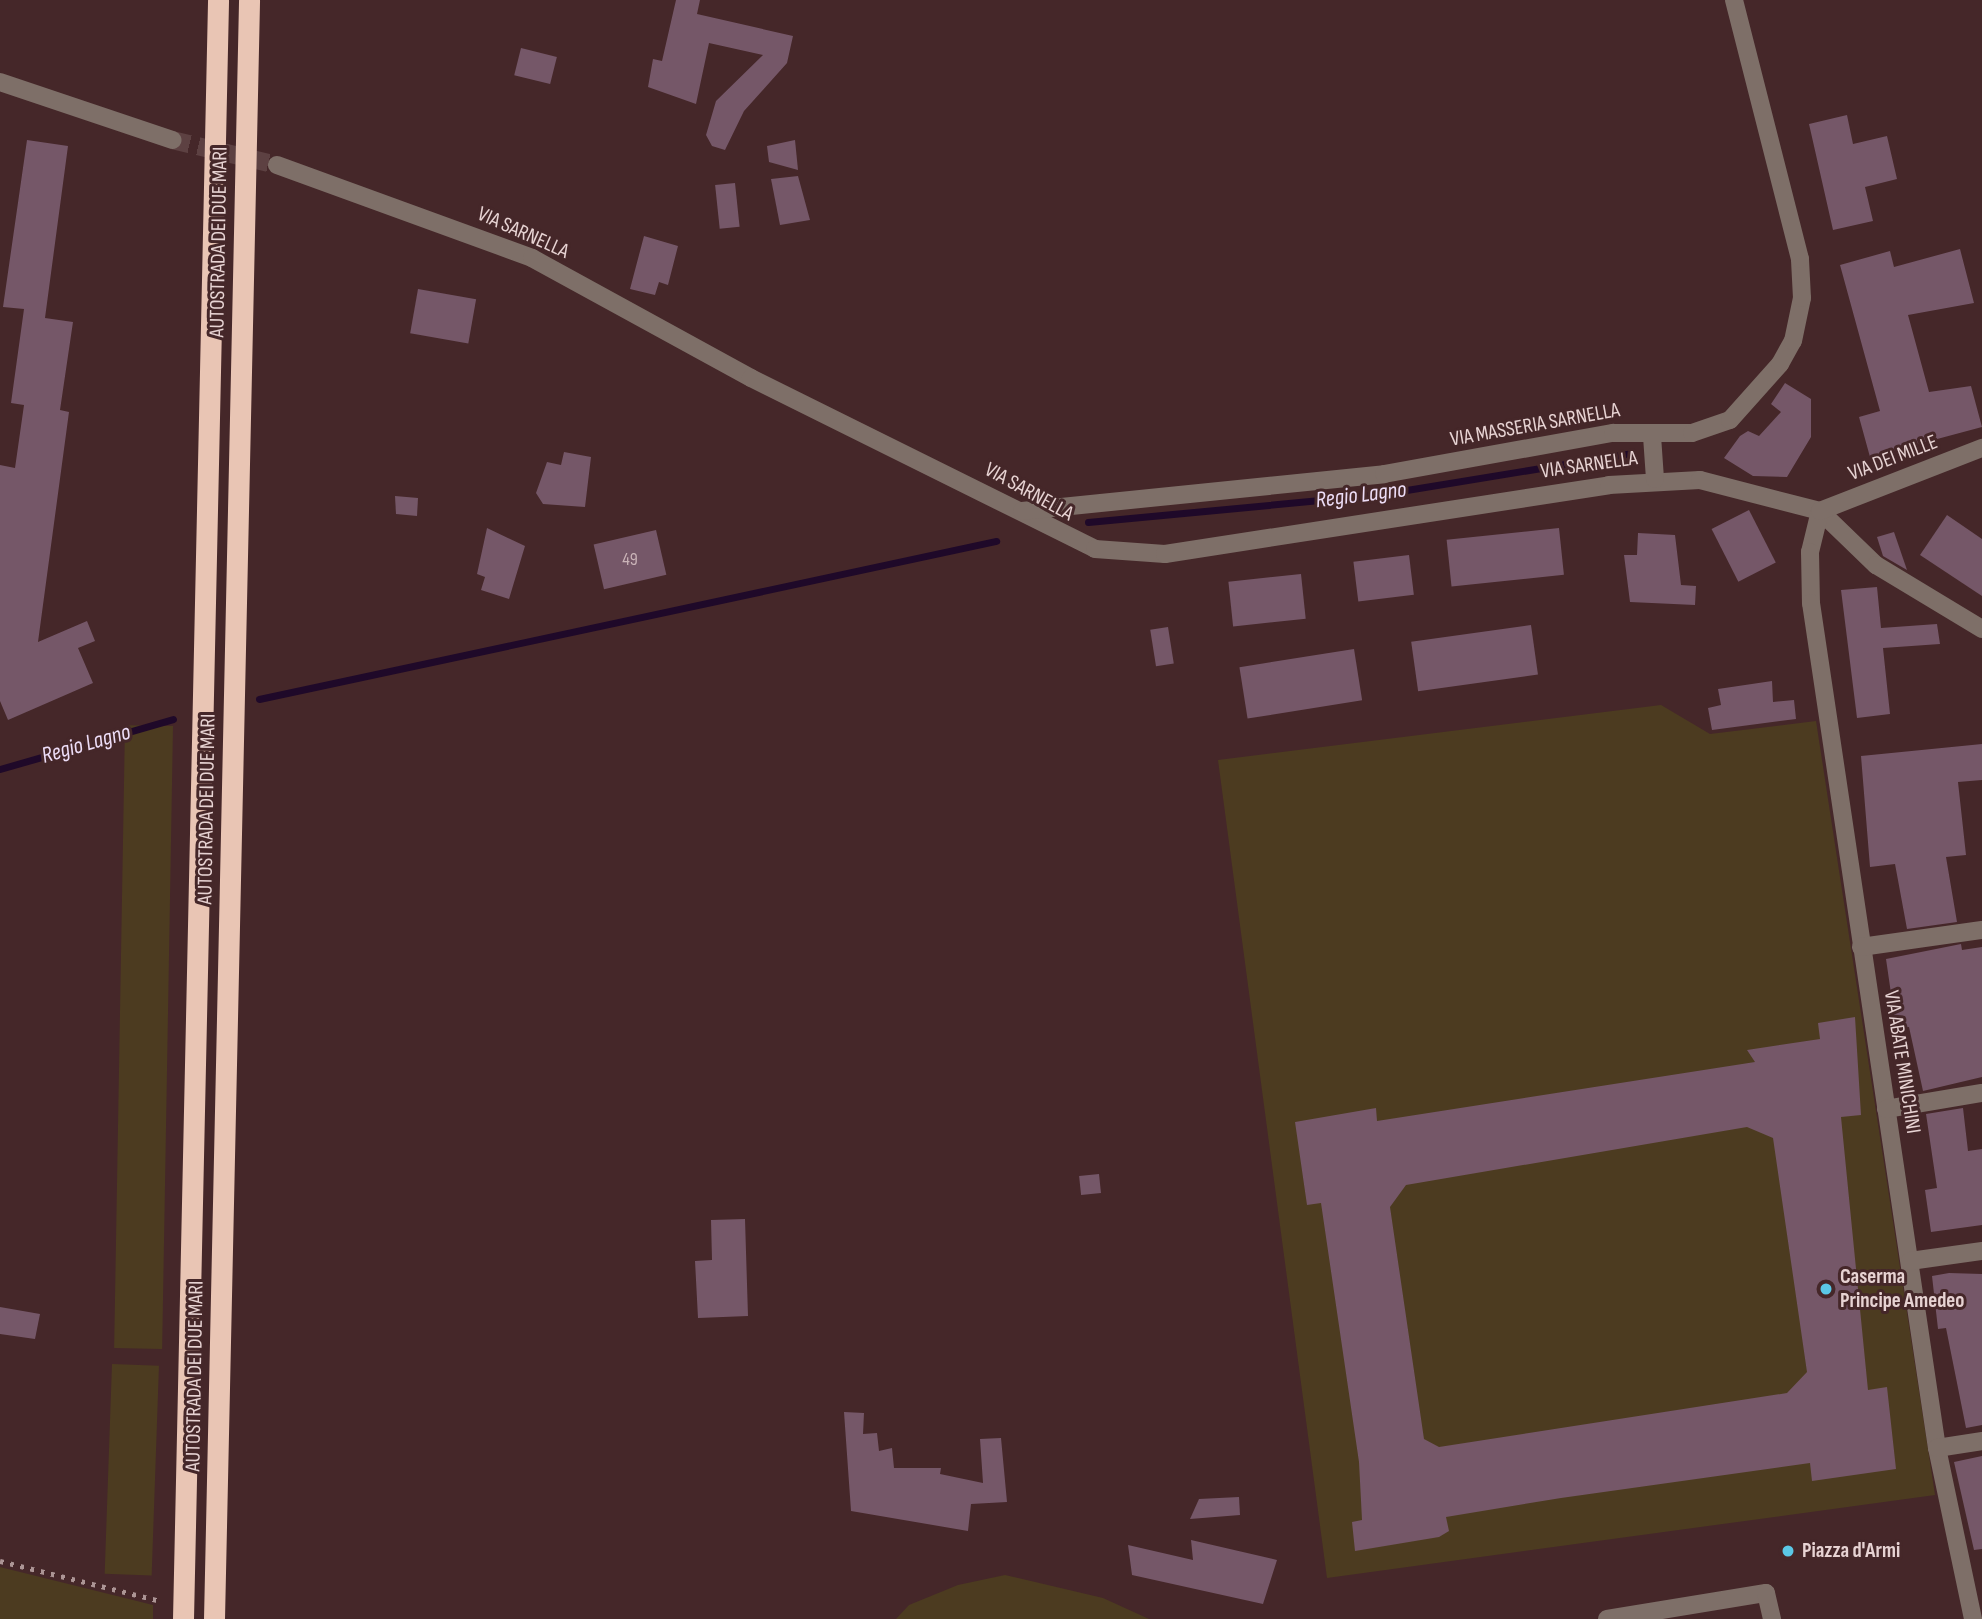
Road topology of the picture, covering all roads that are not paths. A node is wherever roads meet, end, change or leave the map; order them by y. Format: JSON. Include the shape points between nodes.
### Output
{"nodes":[{"id":1,"x":218,"y":0,"type":"edge"},
{"id":2,"x":249,"y":0,"type":"edge"},
{"id":3,"x":1734,"y":0,"type":"edge"},
{"id":4,"x":0,"y":82,"type":"edge"},
{"id":5,"x":172,"y":140,"type":"tunnel mouth"},
{"id":6,"x":277,"y":165,"type":"tunnel mouth"},
{"id":7,"x":1652,"y":436,"type":"junction"},
{"id":8,"x":1982,"y":448,"type":"edge"},
{"id":9,"x":1655,"y":479,"type":"junction"},
{"id":10,"x":1820,"y":510,"type":"junction"},
{"id":11,"x":1022,"y":511,"type":"junction"},
{"id":12,"x":1982,"y":629,"type":"edge"},
{"id":13,"x":1982,"y":930,"type":"edge"},
{"id":14,"x":1861,"y":947,"type":"junction"},
{"id":15,"x":1982,"y":1093,"type":"edge"},
{"id":16,"x":1886,"y":1109,"type":"junction"},
{"id":17,"x":1982,"y":1251,"type":"edge"},
{"id":18,"x":1910,"y":1261,"type":"junction"},
{"id":19,"x":1982,"y":1440,"type":"edge"},
{"id":20,"x":1937,"y":1448,"type":"junction"},
{"id":21,"x":183,"y":1619,"type":"edge"},
{"id":22,"x":214,"y":1619,"type":"edge"},
{"id":23,"x":1607,"y":1619,"type":"edge"},
{"id":24,"x":1772,"y":1619,"type":"edge"},
{"id":25,"x":1973,"y":1619,"type":"edge"}],
"edges":[{"from":1,"to":21,"type":"highway","name":"AUTOSTRADA DEI DUE MARI"},
{"from":2,"to":22,"type":"highway","name":"AUTOSTRADA DEI DUE MARI"},
{"from":3,"to":7,"type":"street","name":"VIA MASSERIA SARNELLA","via":[[1800,260],[1802,298],[1793,341],[1780,364],[1730,420]]},
{"from":4,"to":5,"type":"street"},
{"from":6,"to":11,"type":"street","name":"VIA SARNELLA","via":[[532,258],[751,378]]},
{"from":7,"to":9,"type":"street"},
{"from":7,"to":11,"type":"street","name":"VIA MASSERIA SARNELLA","via":[[1613,433],[1267,489]]},
{"from":8,"to":10,"type":"street","name":"VIA DEI MILLE"},
{"from":9,"to":10,"type":"street","name":"VIA SARNELLA","via":[[1712,482]]},
{"from":9,"to":11,"type":"street","name":"VIA SARNELLA","via":[[1165,554],[1095,548],[1064,538]]},
{"from":10,"to":12,"type":"street","via":[[1876,565]]},
{"from":10,"to":14,"type":"street","name":"VIA ABATE MINICHINI","via":[[1810,552],[1811,603]]},
{"from":13,"to":14,"type":"street"},
{"from":14,"to":16,"type":"street","name":"VIA ABATE MINICHINI"},
{"from":15,"to":16,"type":"street"},
{"from":16,"to":18,"type":"street","name":"VIA ABATE MINICHINI"},
{"from":17,"to":18,"type":"street"},
{"from":18,"to":20,"type":"street","name":"VIA ABATE MINICHINI"},
{"from":19,"to":20,"type":"street"},
{"from":20,"to":25,"type":"street","name":"VIA ABATE MINICHINI"},
{"from":23,"to":24,"type":"street","via":[[1766,1593]]}]}
